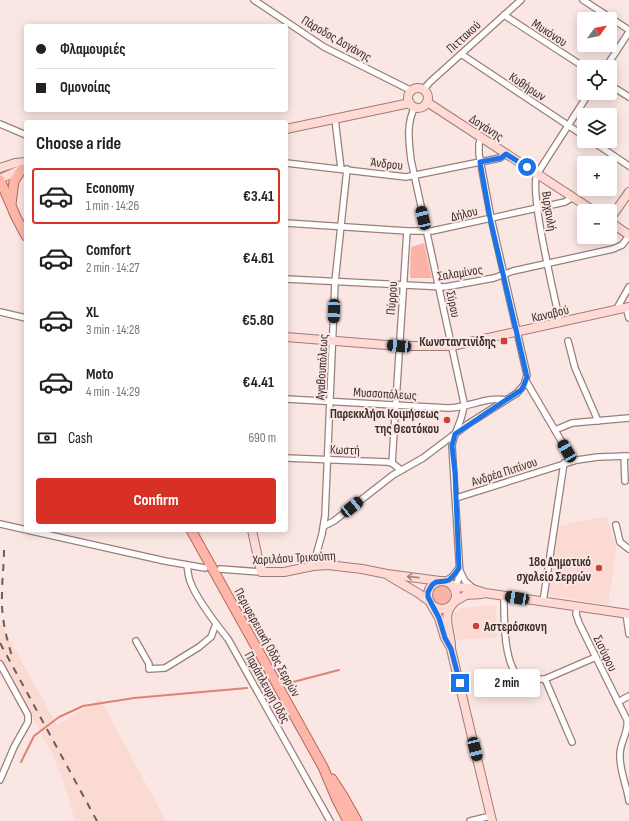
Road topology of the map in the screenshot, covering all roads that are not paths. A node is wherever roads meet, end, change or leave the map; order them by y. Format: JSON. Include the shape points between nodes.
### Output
{"nodes":[{"id":1,"x":254,"y":0,"type":"edge"},
{"id":2,"x":521,"y":0,"type":"edge"},
{"id":3,"x":583,"y":0,"type":"edge"},
{"id":4,"x":504,"y":15,"type":"junction"},
{"id":5,"x":629,"y":31,"type":"edge"},
{"id":6,"x":461,"y":54,"type":"junction"},
{"id":7,"x":610,"y":60,"type":"edge"},
{"id":8,"x":577,"y":62,"type":"edge"},
{"id":9,"x":617,"y":89,"type":"edge"},
{"id":10,"x":423,"y":90,"type":"junction"},
{"id":11,"x":412,"y":91,"type":"junction"},
{"id":12,"x":629,"y":97,"type":"edge"},
{"id":13,"x":584,"y":100,"type":"edge"},
{"id":14,"x":427,"y":102,"type":"junction"},
{"id":15,"x":413,"y":105,"type":"junction"},
{"id":16,"x":335,"y":119,"type":"junction"},
{"id":17,"x":0,"y":124,"type":"edge"},
{"id":18,"x":568,"y":125,"type":"junction"},
{"id":19,"x":288,"y":129,"type":"edge"},
{"id":20,"x":577,"y":131,"type":"edge"},
{"id":21,"x":24,"y":134,"type":"edge"},
{"id":22,"x":481,"y":137,"type":"junction"},
{"id":23,"x":602,"y":148,"type":"edge"},
{"id":24,"x":506,"y":154,"type":"junction"},
{"id":25,"x":480,"y":162,"type":"junction"},
{"id":26,"x":288,"y":163,"type":"edge"},
{"id":27,"x":24,"y":166,"type":"edge"},
{"id":28,"x":629,"y":166,"type":"edge"},
{"id":29,"x":24,"y":167,"type":"edge"},
{"id":30,"x":24,"y":167,"type":"edge"},
{"id":31,"x":0,"y":168,"type":"edge"},
{"id":32,"x":344,"y":169,"type":"junction"},
{"id":33,"x":537,"y":174,"type":"junction"},
{"id":34,"x":413,"y":176,"type":"junction"},
{"id":35,"x":0,"y":179,"type":"edge"},
{"id":36,"x":629,"y":192,"type":"edge"},
{"id":37,"x":573,"y":197,"type":"junction"},
{"id":38,"x":584,"y":204,"type":"edge"},
{"id":39,"x":11,"y":205,"type":"junction"},
{"id":40,"x":537,"y":207,"type":"junction"},
{"id":41,"x":617,"y":210,"type":"edge"},
{"id":42,"x":490,"y":218,"type":"junction"},
{"id":43,"x":288,"y":223,"type":"edge"},
{"id":44,"x":340,"y":226,"type":"junction"},
{"id":45,"x":617,"y":226,"type":"edge"},
{"id":46,"x":407,"y":231,"type":"junction"},
{"id":47,"x":426,"y":231,"type":"junction"},
{"id":48,"x":24,"y":232,"type":"edge"},
{"id":49,"x":629,"y":236,"type":"edge"},
{"id":50,"x":547,"y":264,"type":"junction"},
{"id":51,"x":504,"y":274,"type":"junction"},
{"id":52,"x":288,"y":279,"type":"edge"},
{"id":53,"x":335,"y":282,"type":"junction"},
{"id":54,"x":402,"y":285,"type":"junction"},
{"id":55,"x":440,"y":287,"type":"junction"},
{"id":56,"x":629,"y":287,"type":"edge"},
{"id":57,"x":628,"y":307,"type":"edge"},
{"id":58,"x":616,"y":310,"type":"junction"},
{"id":59,"x":0,"y":312,"type":"edge"},
{"id":60,"x":24,"y":318,"type":"edge"},
{"id":61,"x":629,"y":318,"type":"edge"},
{"id":62,"x":560,"y":323,"type":"junction"},
{"id":63,"x":517,"y":333,"type":"junction"},
{"id":64,"x":288,"y":338,"type":"edge"},
{"id":65,"x":568,"y":340,"type":"dead end"},
{"id":66,"x":333,"y":341,"type":"junction"},
{"id":67,"x":399,"y":346,"type":"junction"},
{"id":68,"x":452,"y":346,"type":"junction"},
{"id":69,"x":526,"y":381,"type":"junction"},
{"id":70,"x":288,"y":399,"type":"edge"},
{"id":71,"x":506,"y":400,"type":"junction"},
{"id":72,"x":330,"y":401,"type":"junction"},
{"id":73,"x":395,"y":405,"type":"junction"},
{"id":74,"x":464,"y":407,"type":"junction"},
{"id":75,"x":629,"y":418,"type":"edge"},
{"id":76,"x":598,"y":421,"type":"junction"},
{"id":77,"x":555,"y":430,"type":"junction"},
{"id":78,"x":455,"y":434,"type":"junction"},
{"id":79,"x":626,"y":456,"type":"edge"},
{"id":80,"x":288,"y":458,"type":"edge"},
{"id":81,"x":328,"y":460,"type":"junction"},
{"id":82,"x":572,"y":461,"type":"junction"},
{"id":83,"x":392,"y":463,"type":"junction"},
{"id":84,"x":564,"y":464,"type":"junction"},
{"id":85,"x":401,"y":470,"type":"junction"},
{"id":86,"x":624,"y":481,"type":"dead end"},
{"id":87,"x":456,"y":498,"type":"junction"},
{"id":88,"x":0,"y":524,"type":"edge"},
{"id":89,"x":616,"y":525,"type":"dead end"},
{"id":90,"x":324,"y":526,"type":"junction"},
{"id":91,"x":24,"y":529,"type":"edge"},
{"id":92,"x":36,"y":532,"type":"edge"},
{"id":93,"x":191,"y":532,"type":"edge"},
{"id":94,"x":252,"y":532,"type":"edge"},
{"id":95,"x":629,"y":549,"type":"edge"},
{"id":96,"x":187,"y":565,"type":"junction"},
{"id":97,"x":313,"y":566,"type":"junction"},
{"id":98,"x":205,"y":568,"type":"dead end"},
{"id":99,"x":459,"y":568,"type":"junction"},
{"id":100,"x":220,"y":569,"type":"dead end"},
{"id":101,"x":261,"y":572,"type":"junction"},
{"id":102,"x":387,"y":574,"type":"junction"},
{"id":103,"x":448,"y":584,"type":"junction"},
{"id":104,"x":475,"y":590,"type":"junction"},
{"id":105,"x":485,"y":593,"type":"junction"},
{"id":106,"x":504,"y":596,"type":"junction"},
{"id":107,"x":543,"y":602,"type":"junction"},
{"id":108,"x":430,"y":603,"type":"junction"},
{"id":109,"x":452,"y":605,"type":"junction"},
{"id":110,"x":577,"y":607,"type":"junction"},
{"id":111,"x":627,"y":614,"type":"edge"},
{"id":112,"x":216,"y":624,"type":"junction"},
{"id":113,"x":629,"y":634,"type":"edge"},
{"id":114,"x":136,"y":641,"type":"dead end"},
{"id":115,"x":451,"y":649,"type":"junction"},
{"id":116,"x":596,"y":656,"type":"junction"},
{"id":117,"x":0,"y":664,"type":"edge"},
{"id":118,"x":545,"y":679,"type":"junction"},
{"id":119,"x":629,"y":696,"type":"edge"},
{"id":120,"x":618,"y":702,"type":"junction"},
{"id":121,"x":572,"y":742,"type":"dead end"},
{"id":122,"x":323,"y":767,"type":"junction"},
{"id":123,"x":0,"y":780,"type":"edge"},
{"id":124,"x":629,"y":801,"type":"edge"},
{"id":125,"x":492,"y":818,"type":"edge"},
{"id":126,"x":330,"y":821,"type":"edge"},
{"id":127,"x":348,"y":821,"type":"edge"},
{"id":128,"x":357,"y":821,"type":"edge"},
{"id":129,"x":470,"y":821,"type":"edge"}],
"edges":[{"from":1,"to":11,"type":"street","name":"Πάροδος Δογάνης","via":[[324,46]]},
{"from":2,"to":4,"type":"street","name":"Πιττακού"},
{"from":3,"to":5,"type":"street"},
{"from":4,"to":6,"type":"street","name":"Πιττακού"},
{"from":4,"to":8,"type":"street","name":"Μυκόνου"},
{"from":5,"to":7,"type":"street"},
{"from":6,"to":10,"type":"street","name":"Πιττακού"},
{"from":6,"to":18,"type":"street","name":"Κυθήρων"},
{"from":9,"to":12,"type":"street"},
{"from":10,"to":11,"type":"street","via":[[417,88]]},
{"from":10,"to":14,"type":"street","via":[[427,94]]},
{"from":11,"to":15,"type":"street","via":[[409,97]]},
{"from":13,"to":18,"type":"street","name":"Βιρχανλή"},
{"from":14,"to":15,"type":"street","via":[[422,107]]},
{"from":14,"to":22,"type":"street","name":"Δογάνης"},
{"from":15,"to":16,"type":"street"},
{"from":15,"to":34,"type":"street","name":"Σύρου","via":[[409,132]]},
{"from":16,"to":19,"type":"street"},
{"from":16,"to":32,"type":"street","name":"Αγαθουπόλεως"},
{"from":17,"to":21,"type":"street"},
{"from":18,"to":20,"type":"street","name":"Κυθήρων"},
{"from":18,"to":33,"type":"street","name":"Βιρχανλή"},
{"from":22,"to":24,"type":"street","name":"Δογάνης"},
{"from":22,"to":25,"type":"street","via":[[478,147]]},
{"from":23,"to":28,"type":"street"},
{"from":24,"to":25,"type":"street","name":"Άνδρου","via":[[501,158]]},
{"from":24,"to":33,"type":"street","name":"Δογάνης"},
{"from":25,"to":34,"type":"street","name":"Άνδρου"},
{"from":25,"to":42,"type":"street"},
{"from":26,"to":32,"type":"street","name":"Άνδρου"},
{"from":27,"to":31,"type":"street","via":[[15,163]]},
{"from":29,"to":35,"type":"street"},
{"from":30,"to":39,"type":"main road","via":[[14,181]]},
{"from":32,"to":34,"type":"street","name":"Άνδρου","via":[[402,177]]},
{"from":32,"to":44,"type":"street","name":"Αγαθουπόλεως"},
{"from":33,"to":37,"type":"street","name":"Δογάνης"},
{"from":33,"to":40,"type":"street","name":"Βιρχανλή"},
{"from":34,"to":47,"type":"street","name":"Σύρου"},
{"from":35,"to":39,"type":"main road"},
{"from":36,"to":41,"type":"street"},
{"from":37,"to":38,"type":"street","name":"Δογάνης"},
{"from":37,"to":40,"type":"street","name":"Δήλου","via":[[564,202]]},
{"from":39,"to":48,"type":"main road"},
{"from":40,"to":42,"type":"street","name":"Δήλου"},
{"from":40,"to":50,"type":"street","name":"Βιρχανλή"},
{"from":42,"to":47,"type":"street","name":"Δήλου"},
{"from":42,"to":51,"type":"street"},
{"from":43,"to":44,"type":"street","name":"Δήλου"},
{"from":44,"to":46,"type":"street","name":"Δήλου"},
{"from":44,"to":53,"type":"street","name":"Αγαθουπόλεως"},
{"from":45,"to":49,"type":"street"},
{"from":46,"to":47,"type":"street","name":"Δήλου"},
{"from":46,"to":54,"type":"street","name":"Πύρρου"},
{"from":47,"to":55,"type":"street","name":"Σύρου"},
{"from":49,"to":50,"type":"street","name":"Σαλαμίνος","via":[[613,249]]},
{"from":50,"to":51,"type":"street","name":"Σαλαμίνος"},
{"from":50,"to":62,"type":"street","name":"Βιρχανλή"},
{"from":51,"to":55,"type":"street","name":"Σαλαμίνος"},
{"from":51,"to":63,"type":"street"},
{"from":52,"to":53,"type":"street","name":"Σαλαμίνος"},
{"from":53,"to":54,"type":"street","name":"Σαλαμίνος"},
{"from":53,"to":66,"type":"street","name":"Αγαθουπόλεως"},
{"from":54,"to":55,"type":"street","name":"Σαλαμίνος"},
{"from":54,"to":67,"type":"street","name":"Πύρρου"},
{"from":55,"to":68,"type":"street","name":"Σύρου"},
{"from":56,"to":58,"type":"street"},
{"from":57,"to":58,"type":"street","name":"Καναβού"},
{"from":57,"to":61,"type":"street"},
{"from":58,"to":62,"type":"street","name":"Καναβού"},
{"from":59,"to":60,"type":"street"},
{"from":62,"to":63,"type":"street","name":"Καναβού"},
{"from":63,"to":68,"type":"street","name":"Καναβού"},
{"from":63,"to":69,"type":"street","via":[[527,374]]},
{"from":64,"to":66,"type":"street","name":"Καναβού"},
{"from":65,"to":76,"type":"street","via":[[575,368]]},
{"from":66,"to":67,"type":"street","name":"Καναβού"},
{"from":66,"to":72,"type":"street","name":"Αγαθουπόλεως"},
{"from":67,"to":68,"type":"street","name":"Καναβού"},
{"from":67,"to":73,"type":"street","name":"Πύρρου"},
{"from":68,"to":74,"type":"street","name":"Σύρου"},
{"from":69,"to":71,"type":"street","via":[[521,390]]},
{"from":69,"to":77,"type":"street"},
{"from":70,"to":72,"type":"street","name":"Μυσσοπόλεως"},
{"from":71,"to":74,"type":"street","name":"Μυσσοπόλεως","via":[[493,399]]},
{"from":71,"to":78,"type":"street"},
{"from":72,"to":73,"type":"street","name":"Μυσσοπόλεως"},
{"from":72,"to":81,"type":"street","name":"Αγαθουπόλεως"},
{"from":73,"to":74,"type":"street","name":"Μυσσοπόλεως"},
{"from":73,"to":83,"type":"street","name":"Πύρρου"},
{"from":74,"to":78,"type":"street","name":"Σύρου"},
{"from":75,"to":76,"type":"street"},
{"from":76,"to":77,"type":"street","via":[[570,423]]},
{"from":77,"to":82,"type":"street"},
{"from":78,"to":85,"type":"street"},
{"from":78,"to":87,"type":"street","name":"Σύρου","via":[[452,446]]},
{"from":79,"to":82,"type":"street","name":"Ανδρέα Πιπίνου"},
{"from":79,"to":86,"type":"street"},
{"from":80,"to":81,"type":"street","name":"Κωστή"},
{"from":81,"to":83,"type":"street","name":"Κωστή"},
{"from":81,"to":90,"type":"street","name":"Αγαθουπόλεως"},
{"from":82,"to":84,"type":"street","name":"Ανδρέα Πιπίνου"},
{"from":83,"to":85,"type":"street"},
{"from":84,"to":87,"type":"street","name":"Ανδρέα Πιπίνου"},
{"from":84,"to":107,"type":"street"},
{"from":85,"to":90,"type":"street"},
{"from":87,"to":99,"type":"street","name":"Σύρου"},
{"from":88,"to":91,"type":"street"},
{"from":89,"to":95,"type":"street","via":[[620,542]]},
{"from":90,"to":97,"type":"street","name":"Αγαθουπόλεως"},
{"from":92,"to":96,"type":"street"},
{"from":93,"to":122,"type":"main road","name":"Περιφερειακή Οδός Σερρών"},
{"from":94,"to":101,"type":"street"},
{"from":96,"to":98,"type":"street"},
{"from":96,"to":112,"type":"street","name":"Παράπλευρη Οδός","via":[[193,588]]},
{"from":97,"to":101,"type":"street","name":"Χαριλάου Τρικούπη","via":[[284,572]]},
{"from":97,"to":102,"type":"street","name":"Χαριλάου Τρικούπη","via":[[336,566]]},
{"from":99,"to":103,"type":"street","via":[[460,575],[456,584]]},
{"from":99,"to":104,"type":"street","via":[[465,581]]},
{"from":100,"to":101,"type":"street","name":"Χαριλάου Τρικούπη"},
{"from":103,"to":102,"type":"street","name":"Χαριλάου Τρικούπη","one_way":true},
{"from":102,"to":108,"type":"street"},
{"from":103,"to":104,"type":"street","name":"Χαριλάου Τρικούπη"},
{"from":103,"to":108,"type":"street","via":[[436,582],[429,588]]},
{"from":103,"to":109,"type":"street","via":[[456,597]]},
{"from":104,"to":105,"type":"street","name":"Χαριλάου Τρικούπη"},
{"from":105,"to":106,"type":"street","name":"Χαριλάου Τρικούπη"},
{"from":105,"to":109,"type":"street","via":[[466,595]]},
{"from":106,"to":107,"type":"street","name":"Χαριλάου Τρικούπη"},
{"from":106,"to":118,"type":"street","via":[[508,654],[515,671],[522,680]]},
{"from":107,"to":110,"type":"street","name":"Χαριλάου Τρικούπη"},
{"from":108,"to":109,"type":"street","via":[[439,609]]},
{"from":108,"to":115,"type":"street"},
{"from":109,"to":115,"type":"street","via":[[446,617]]},
{"from":110,"to":111,"type":"street","name":"Χαριλάου Τρικούπη"},
{"from":110,"to":116,"type":"street","name":"Σισύφου","via":[[577,618]]},
{"from":111,"to":113,"type":"street"},
{"from":112,"to":114,"type":"street","via":[[211,637],[165,668],[149,670],[149,664]]},
{"from":112,"to":126,"type":"street","name":"Παράπλευρη Οδός","via":[[228,638]]},
{"from":115,"to":125,"type":"street"},
{"from":116,"to":118,"type":"street"},
{"from":116,"to":120,"type":"street","name":"Σισύφου"},
{"from":117,"to":123,"type":"street","via":[[28,715],[28,722]]},
{"from":118,"to":121,"type":"street"},
{"from":119,"to":120,"type":"street"},
{"from":120,"to":124,"type":"street","name":"Σισύφου","via":[[627,723],[620,756]]},
{"from":122,"to":127,"type":"main road","name":"Περιφερειακή Οδός Σερρών"},
{"from":122,"to":128,"type":"main road","name":"Περιφερειακή Οδός Σερρών","via":[[338,787]]},
{"from":125,"to":129,"type":"street"}]}
